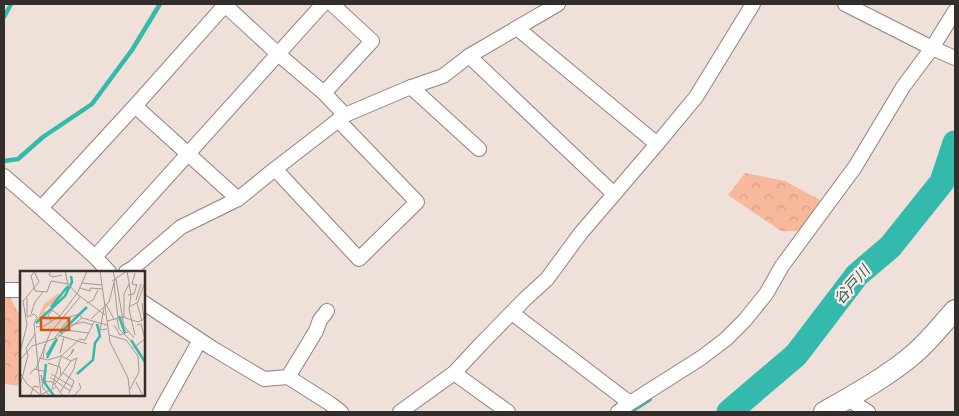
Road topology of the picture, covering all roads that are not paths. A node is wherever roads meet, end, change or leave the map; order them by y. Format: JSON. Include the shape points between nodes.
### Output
{"nodes":[{"id":1,"x":226,"y":4,"type":"edge"},
{"id":2,"x":323,"y":4,"type":"edge"},
{"id":3,"x":332,"y":4,"type":"edge"},
{"id":4,"x":558,"y":4,"type":"edge"},
{"id":5,"x":753,"y":4,"type":"edge"},
{"id":6,"x":845,"y":4,"type":"edge"},
{"id":7,"x":955,"y":11,"type":"edge"},
{"id":8,"x":517,"y":28,"type":"junction"},
{"id":9,"x":932,"y":48,"type":"junction"},
{"id":10,"x":278,"y":54,"type":"junction"},
{"id":11,"x":469,"y":56,"type":"junction"},
{"id":12,"x":955,"y":58,"type":"edge"},
{"id":13,"x":411,"y":87,"type":"junction"},
{"id":14,"x":324,"y":93,"type":"junction"},
{"id":15,"x":135,"y":106,"type":"junction"},
{"id":16,"x":342,"y":117,"type":"junction"},
{"id":17,"x":657,"y":144,"type":"junction"},
{"id":18,"x":479,"y":149,"type":"dead end"},
{"id":19,"x":188,"y":153,"type":"junction"},
{"id":20,"x":275,"y":168,"type":"junction"},
{"id":21,"x":4,"y":177,"type":"edge"},
{"id":22,"x":614,"y":194,"type":"junction"},
{"id":23,"x":238,"y":200,"type":"junction"},
{"id":24,"x":41,"y":208,"type":"junction"},
{"id":25,"x":94,"y":256,"type":"junction"},
{"id":26,"x":108,"y":271,"type":"edge"},
{"id":27,"x":128,"y":271,"type":"edge"},
{"id":28,"x":4,"y":290,"type":"edge"},
{"id":29,"x":20,"y":290,"type":"edge"},
{"id":30,"x":145,"y":304,"type":"edge"},
{"id":31,"x":955,"y":310,"type":"edge"},
{"id":32,"x":327,"y":311,"type":"dead end"},
{"id":33,"x":512,"y":313,"type":"junction"},
{"id":34,"x":200,"y":340,"type":"junction"},
{"id":35,"x":454,"y":373,"type":"junction"},
{"id":36,"x":288,"y":377,"type":"junction"},
{"id":37,"x":848,"y":399,"type":"junction"},
{"id":38,"x":630,"y":403,"type":"junction"},
{"id":39,"x":160,"y":412,"type":"edge"},
{"id":40,"x":341,"y":412,"type":"edge"},
{"id":41,"x":400,"y":412,"type":"edge"},
{"id":42,"x":508,"y":412,"type":"edge"},
{"id":43,"x":618,"y":412,"type":"edge"},
{"id":44,"x":824,"y":412,"type":"edge"},
{"id":45,"x":868,"y":412,"type":"edge"}],
"edges":[{"from":1,"to":10,"type":"street"},
{"from":1,"to":15,"type":"street"},
{"from":2,"to":10,"type":"street"},
{"from":3,"to":14,"type":"street","via":[[372,41]]},
{"from":4,"to":8,"type":"street"},
{"from":5,"to":17,"type":"street","via":[[696,97]]},
{"from":6,"to":9,"type":"street"},
{"from":7,"to":9,"type":"street"},
{"from":8,"to":11,"type":"street"},
{"from":8,"to":17,"type":"street"},
{"from":9,"to":12,"type":"street"},
{"from":9,"to":38,"type":"street","via":[[903,87],[855,167],[745,320],[701,358]]},
{"from":10,"to":14,"type":"street"},
{"from":10,"to":19,"type":"street"},
{"from":11,"to":13,"type":"street","via":[[443,76]]},
{"from":11,"to":22,"type":"street"},
{"from":13,"to":16,"type":"street"},
{"from":13,"to":18,"type":"street"},
{"from":14,"to":16,"type":"street"},
{"from":15,"to":19,"type":"street"},
{"from":15,"to":24,"type":"street"},
{"from":16,"to":20,"type":"street"},
{"from":16,"to":20,"type":"street","via":[[417,202],[359,259]]},
{"from":17,"to":22,"type":"street"},
{"from":19,"to":23,"type":"street"},
{"from":19,"to":25,"type":"street"},
{"from":20,"to":23,"type":"street"},
{"from":21,"to":24,"type":"street"},
{"from":22,"to":33,"type":"street","via":[[547,278]]},
{"from":23,"to":27,"type":"street","via":[[181,227]]},
{"from":24,"to":25,"type":"street"},
{"from":25,"to":26,"type":"street"},
{"from":28,"to":29,"type":"street"},
{"from":30,"to":34,"type":"street"},
{"from":31,"to":37,"type":"street","via":[[898,367]]},
{"from":32,"to":36,"type":"street"},
{"from":33,"to":35,"type":"street"},
{"from":33,"to":38,"type":"street"},
{"from":34,"to":36,"type":"street","via":[[264,379]]},
{"from":34,"to":39,"type":"street"},
{"from":35,"to":41,"type":"street"},
{"from":35,"to":42,"type":"street"},
{"from":36,"to":40,"type":"street"},
{"from":37,"to":44,"type":"street"},
{"from":37,"to":45,"type":"street"},
{"from":38,"to":43,"type":"street"}]}
